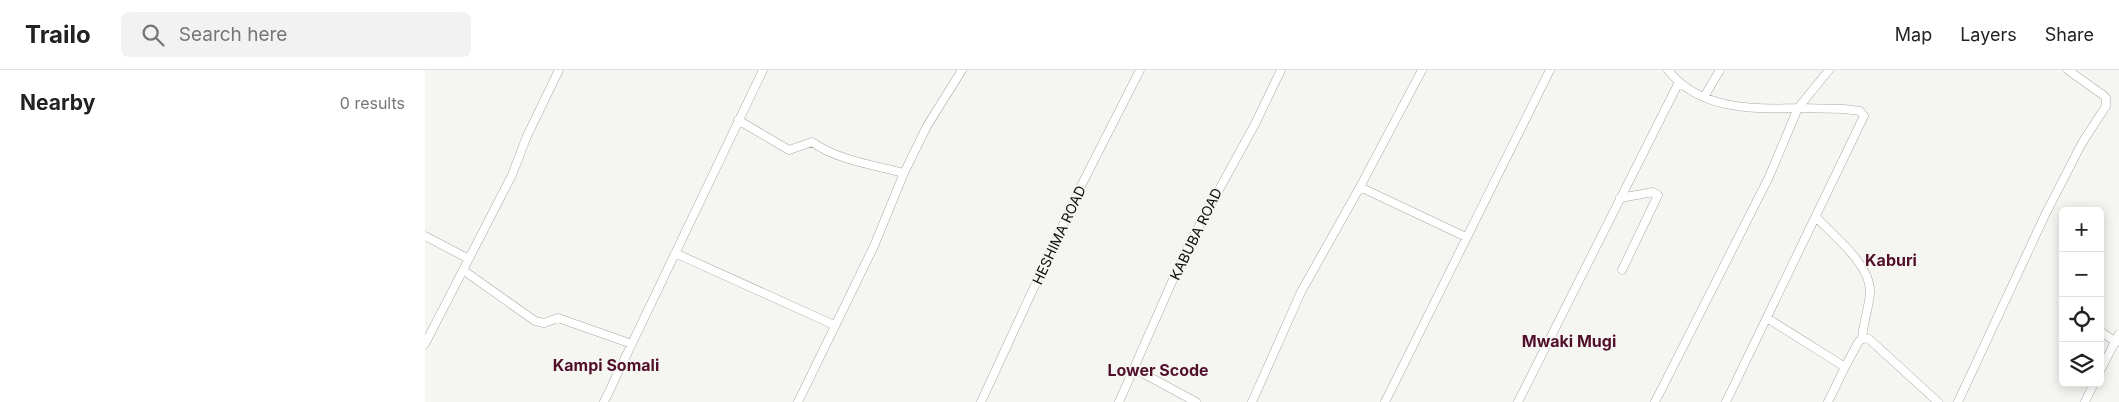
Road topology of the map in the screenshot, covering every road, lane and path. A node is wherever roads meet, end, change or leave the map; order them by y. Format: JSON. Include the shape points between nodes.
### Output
{"nodes":[{"id":1,"x":559,"y":70,"type":"edge"},
{"id":2,"x":763,"y":70,"type":"edge"},
{"id":3,"x":962,"y":70,"type":"edge"},
{"id":4,"x":1141,"y":70,"type":"edge"},
{"id":5,"x":1281,"y":70,"type":"edge"},
{"id":6,"x":1422,"y":70,"type":"edge"},
{"id":7,"x":1550,"y":70,"type":"edge"},
{"id":8,"x":1668,"y":70,"type":"edge"},
{"id":9,"x":1720,"y":70,"type":"edge"},
{"id":10,"x":1829,"y":70,"type":"edge"},
{"id":11,"x":2068,"y":70,"type":"edge"},
{"id":12,"x":1678,"y":84,"type":"junction"},
{"id":13,"x":1704,"y":97,"type":"junction"},
{"id":14,"x":1798,"y":108,"type":"junction"},
{"id":15,"x":738,"y":120,"type":"junction"},
{"id":16,"x":903,"y":173,"type":"junction"},
{"id":17,"x":1360,"y":187,"type":"junction"},
{"id":18,"x":1620,"y":198,"type":"junction"},
{"id":19,"x":1816,"y":217,"type":"junction"},
{"id":20,"x":425,"y":236,"type":"edge"},
{"id":21,"x":1466,"y":237,"type":"junction"},
{"id":22,"x":675,"y":253,"type":"junction"},
{"id":23,"x":469,"y":259,"type":"junction"},
{"id":24,"x":463,"y":270,"type":"junction"},
{"id":25,"x":1622,"y":270,"type":"dead end"},
{"id":26,"x":1767,"y":318,"type":"junction"},
{"id":27,"x":835,"y":325,"type":"junction"},
{"id":28,"x":2104,"y":333,"type":"edge"},
{"id":29,"x":2117,"y":338,"type":"edge"},
{"id":30,"x":1862,"y":339,"type":"junction"},
{"id":31,"x":425,"y":344,"type":"edge"},
{"id":32,"x":633,"y":344,"type":"junction"},
{"id":33,"x":2104,"y":363,"type":"edge"},
{"id":34,"x":1845,"y":367,"type":"junction"},
{"id":35,"x":1135,"y":369,"type":"junction"},
{"id":36,"x":2092,"y":387,"type":"edge"},
{"id":37,"x":605,"y":402,"type":"edge"},
{"id":38,"x":798,"y":402,"type":"edge"},
{"id":39,"x":981,"y":402,"type":"edge"},
{"id":40,"x":1119,"y":402,"type":"edge"},
{"id":41,"x":1197,"y":402,"type":"edge"},
{"id":42,"x":1252,"y":402,"type":"edge"},
{"id":43,"x":1385,"y":402,"type":"edge"},
{"id":44,"x":1517,"y":402,"type":"edge"},
{"id":45,"x":1655,"y":402,"type":"edge"},
{"id":46,"x":1726,"y":402,"type":"edge"},
{"id":47,"x":1829,"y":402,"type":"edge"},
{"id":48,"x":1938,"y":402,"type":"edge"},
{"id":49,"x":1958,"y":402,"type":"edge"},
{"id":50,"x":2085,"y":402,"type":"edge"}],
"edges":[{"from":1,"to":23,"type":"street"},
{"from":2,"to":15,"type":"street"},
{"from":3,"to":16,"type":"street","via":[[927,126]]},
{"from":4,"to":39,"type":"street","name":"HESHIMA ROAD","via":[[1080,188]]},
{"from":5,"to":35,"type":"street","name":"KABUBA ROAD","via":[[1186,250]]},
{"from":6,"to":17,"type":"street"},
{"from":7,"to":21,"type":"street"},
{"from":8,"to":12,"type":"street"},
{"from":9,"to":13,"type":"street"},
{"from":10,"to":14,"type":"street"},
{"from":11,"to":49,"type":"street","via":[[2103,95],[2106,106],[2082,143],[2045,215]]},
{"from":12,"to":13,"type":"street"},
{"from":12,"to":18,"type":"street"},
{"from":13,"to":14,"type":"street","via":[[1729,107]]},
{"from":14,"to":19,"type":"street","via":[[1844,109],[1864,114]]},
{"from":14,"to":45,"type":"street","via":[[1769,178]]},
{"from":15,"to":16,"type":"street","via":[[789,150],[812,142],[827,151]]},
{"from":15,"to":22,"type":"street"},
{"from":16,"to":27,"type":"street","via":[[874,246]]},
{"from":17,"to":21,"type":"street"},
{"from":17,"to":42,"type":"street","via":[[1301,292]]},
{"from":18,"to":25,"type":"street","via":[[1653,192],[1659,195]]},
{"from":18,"to":44,"type":"street"},
{"from":19,"to":26,"type":"street"},
{"from":19,"to":30,"type":"street","via":[[1857,260],[1867,276],[1870,292]]},
{"from":20,"to":23,"type":"street"},
{"from":21,"to":43,"type":"street"},
{"from":22,"to":27,"type":"street"},
{"from":22,"to":32,"type":"street"},
{"from":23,"to":24,"type":"street"},
{"from":24,"to":31,"type":"street"},
{"from":24,"to":32,"type":"street","via":[[535,321],[544,323],[558,318]]},
{"from":26,"to":34,"type":"street"},
{"from":26,"to":46,"type":"street"},
{"from":27,"to":38,"type":"street"},
{"from":28,"to":29,"type":"street"},
{"from":29,"to":33,"type":"street"},
{"from":30,"to":34,"type":"street"},
{"from":30,"to":48,"type":"street","via":[[1869,339]]},
{"from":32,"to":37,"type":"street"},
{"from":34,"to":47,"type":"street"},
{"from":35,"to":40,"type":"street","name":"KABUBA ROAD"},
{"from":35,"to":41,"type":"street"},
{"from":36,"to":50,"type":"street"}]}
